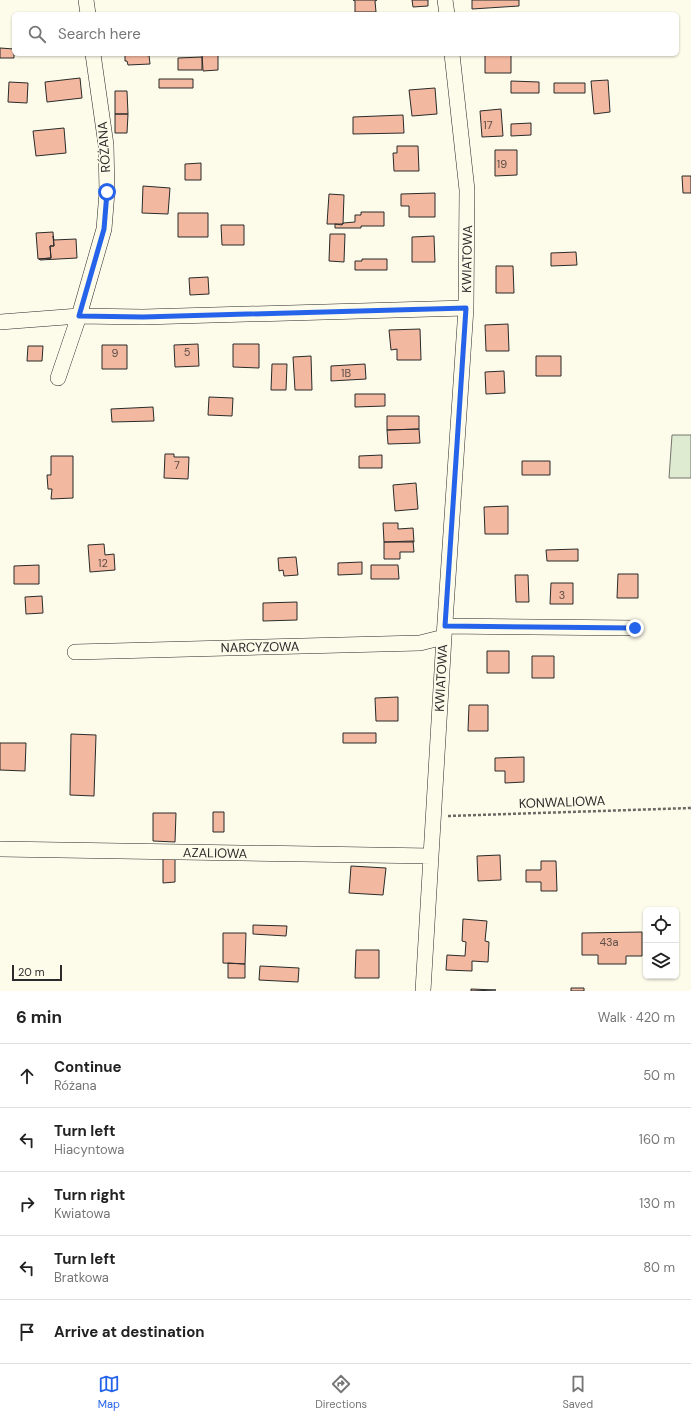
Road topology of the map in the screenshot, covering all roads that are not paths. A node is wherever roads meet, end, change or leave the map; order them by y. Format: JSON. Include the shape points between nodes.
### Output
{"nodes":[{"id":1,"x":86,"y":0,"type":"edge"},
{"id":2,"x":445,"y":0,"type":"edge"},
{"id":3,"x":88,"y":12,"type":"edge"},
{"id":4,"x":447,"y":12,"type":"edge"},
{"id":5,"x":93,"y":56,"type":"edge"},
{"id":6,"x":452,"y":56,"type":"edge"},
{"id":7,"x":466,"y":308,"type":"junction"},
{"id":8,"x":79,"y":316,"type":"junction"},
{"id":9,"x":0,"y":322,"type":"edge"},
{"id":10,"x":58,"y":378,"type":"dead end"},
{"id":11,"x":635,"y":628,"type":"dead end"},
{"id":12,"x":444,"y":631,"type":"junction"},
{"id":13,"x":75,"y":652,"type":"dead end"},
{"id":14,"x":0,"y":849,"type":"edge"},
{"id":15,"x":431,"y":856,"type":"junction"},
{"id":16,"x":423,"y":991,"type":"edge"}],
"edges":[{"from":1,"to":3,"type":"street"},
{"from":2,"to":4,"type":"street"},
{"from":5,"to":8,"type":"street","name":"RÓŻANA","via":[[106,146],[107,192],[104,229]]},
{"from":6,"to":7,"type":"street","name":"KWIATOWA","via":[[467,190]]},
{"from":7,"to":8,"type":"street","via":[[143,317]]},
{"from":7,"to":12,"type":"street","name":"KWIATOWA"},
{"from":8,"to":9,"type":"street"},
{"from":8,"to":10,"type":"street","name":"RÓŻANA"},
{"from":11,"to":12,"type":"street","name":"NARCYZOWA"},
{"from":12,"to":13,"type":"street","name":"NARCYZOWA","via":[[420,644]]},
{"from":12,"to":15,"type":"street","name":"KWIATOWA"},
{"from":14,"to":15,"type":"street","name":"AZALIOWA"},
{"from":15,"to":16,"type":"street","name":"KWIATOWA"}]}
